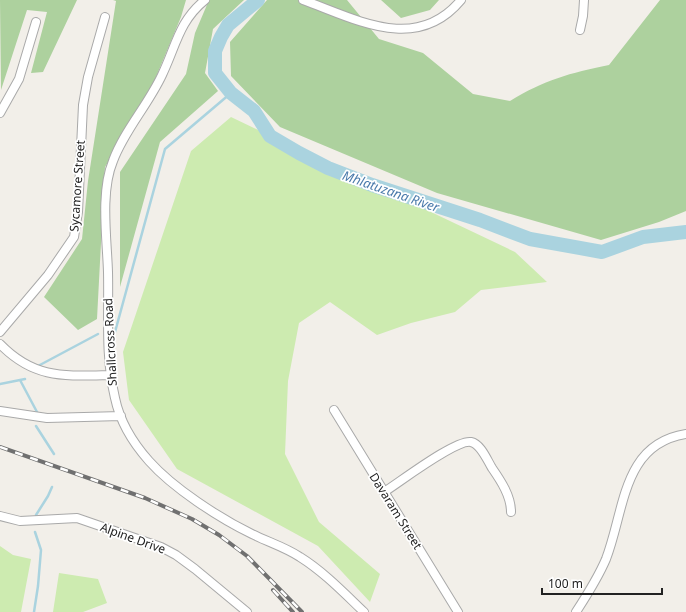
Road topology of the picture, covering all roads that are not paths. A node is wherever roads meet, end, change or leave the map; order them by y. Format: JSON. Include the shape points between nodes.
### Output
{"nodes":[{"id":1,"x":205,"y":0,"type":"edge"},
{"id":2,"x":303,"y":0,"type":"edge"},
{"id":3,"x":461,"y":0,"type":"edge"},
{"id":4,"x":584,"y":0,"type":"edge"},
{"id":5,"x":105,"y":17,"type":"dead end"},
{"id":6,"x":36,"y":22,"type":"dead end"},
{"id":7,"x":580,"y":30,"type":"dead end"},
{"id":8,"x":0,"y":113,"type":"edge"},
{"id":9,"x":0,"y":332,"type":"edge"},
{"id":10,"x":0,"y":344,"type":"edge"},
{"id":11,"x":110,"y":375,"type":"junction"},
{"id":12,"x":334,"y":410,"type":"dead end"},
{"id":13,"x":0,"y":411,"type":"edge"},
{"id":14,"x":121,"y":416,"type":"junction"},
{"id":15,"x":686,"y":434,"type":"edge"},
{"id":16,"x":384,"y":492,"type":"junction"},
{"id":17,"x":511,"y":512,"type":"dead end"},
{"id":18,"x":0,"y":516,"type":"edge"},
{"id":19,"x":247,"y":612,"type":"edge"},
{"id":20,"x":364,"y":612,"type":"edge"},
{"id":21,"x":458,"y":612,"type":"edge"},
{"id":22,"x":576,"y":612,"type":"edge"}],
"edges":[{"from":1,"to":11,"type":"street","name":"Shallcross Road","via":[[184,22],[152,96],[112,162],[106,201]]},
{"from":2,"to":3,"type":"street","via":[[380,28],[401,30],[432,23]]},
{"from":4,"to":7,"type":"street"},
{"from":5,"to":9,"type":"street","name":"Sycamore Street","via":[[83,105],[78,212],[74,236],[48,274]]},
{"from":6,"to":8,"type":"street","via":[[19,79]]},
{"from":10,"to":11,"type":"street","via":[[34,370],[64,375]]},
{"from":11,"to":14,"type":"street","name":"Shallcross Road"},
{"from":12,"to":16,"type":"street","name":"Davaram Street"},
{"from":13,"to":14,"type":"street","via":[[47,418]]},
{"from":14,"to":20,"type":"street","name":"Shallcross Road","via":[[138,448],[165,476],[211,511],[239,528],[299,556],[319,570]]},
{"from":15,"to":22,"type":"street","via":[[652,447],[637,465],[626,491],[606,559]]},
{"from":16,"to":17,"type":"street","via":[[449,448],[472,442],[480,448],[502,484],[511,504]]},
{"from":16,"to":21,"type":"street","name":"Davaram Street"},
{"from":18,"to":19,"type":"street","name":"Alpine Drive","via":[[20,521],[77,518],[160,547],[195,569]]}]}
